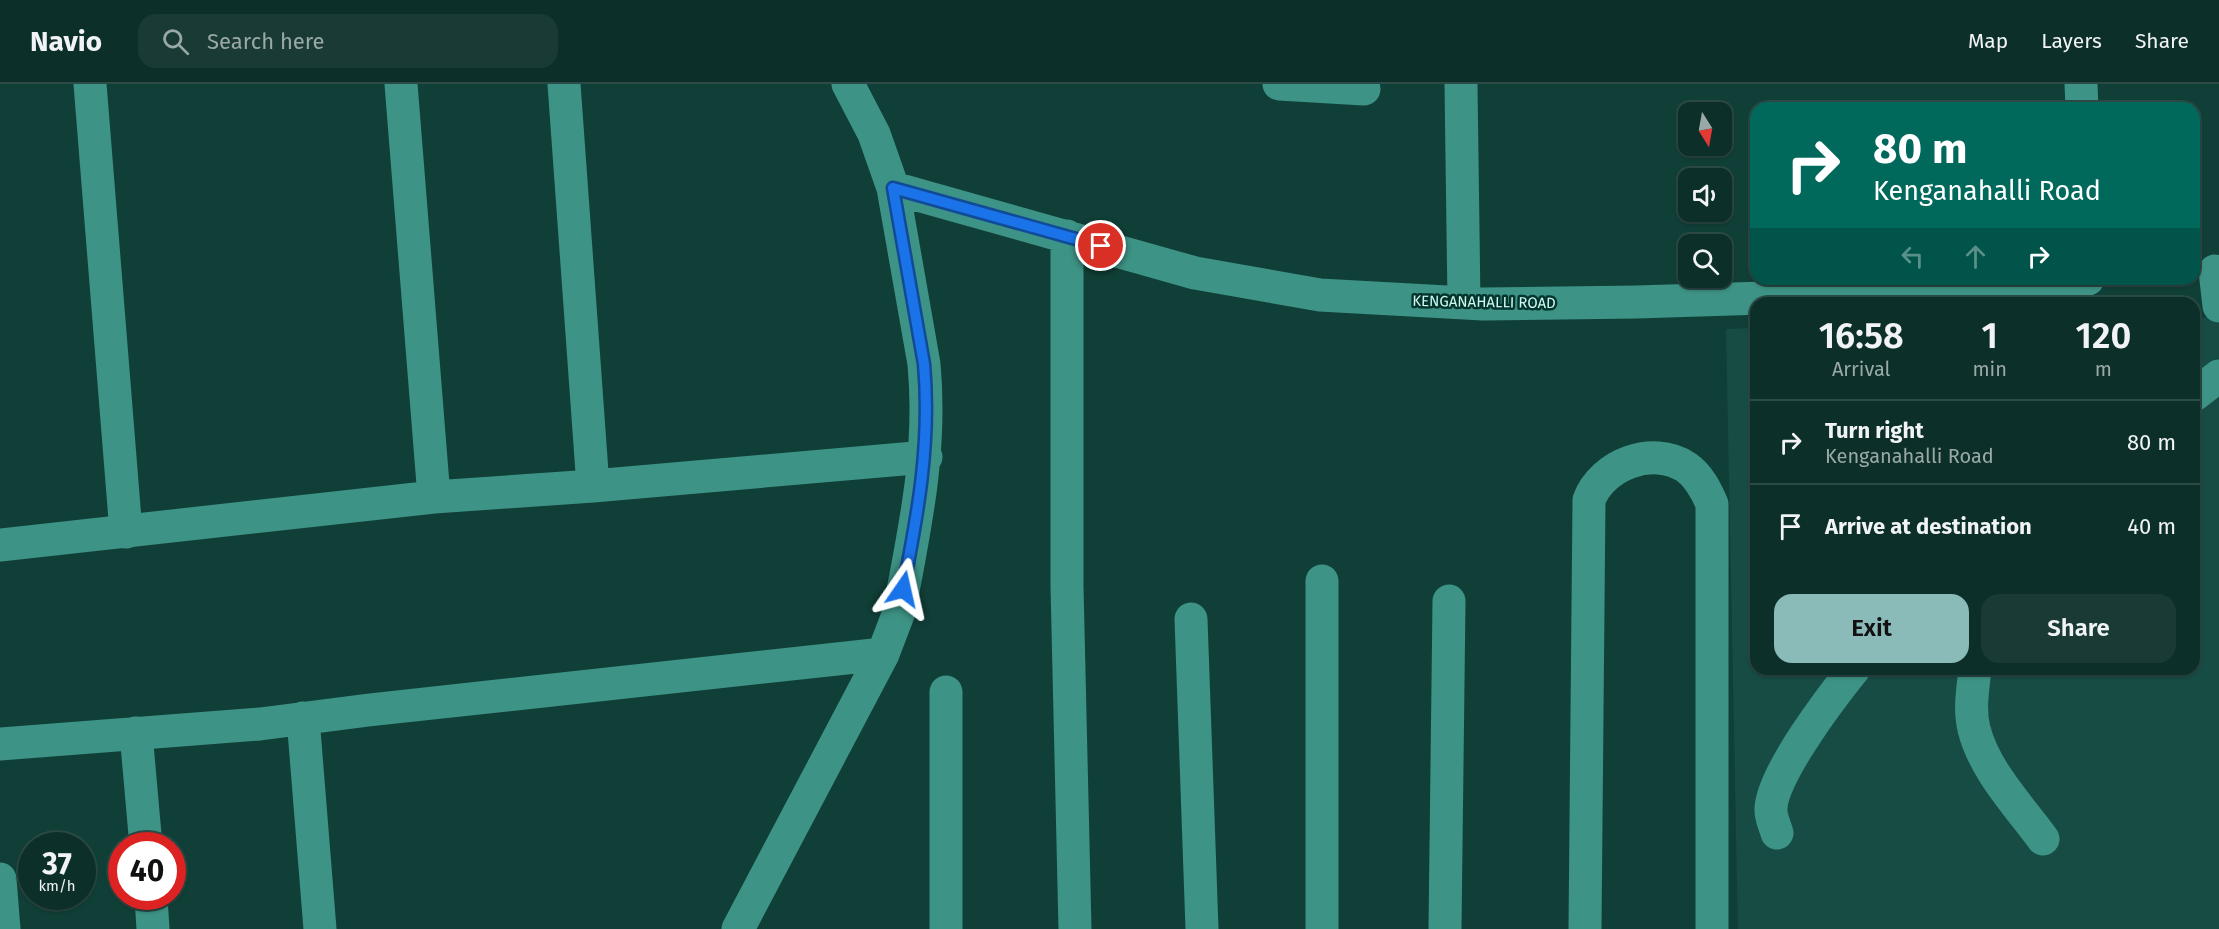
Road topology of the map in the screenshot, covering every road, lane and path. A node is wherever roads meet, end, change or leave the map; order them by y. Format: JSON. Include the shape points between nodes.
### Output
{"nodes":[{"id":1,"x":90,"y":84,"type":"edge"},
{"id":2,"x":401,"y":84,"type":"edge"},
{"id":3,"x":564,"y":84,"type":"edge"},
{"id":4,"x":848,"y":84,"type":"edge"},
{"id":5,"x":1279,"y":84,"type":"edge"},
{"id":6,"x":1461,"y":84,"type":"edge"},
{"id":7,"x":2081,"y":84,"type":"edge"},
{"id":8,"x":1364,"y":89,"type":"dead end"},
{"id":9,"x":2082,"y":102,"type":"edge"},
{"id":10,"x":893,"y":188,"type":"junction"},
{"id":11,"x":1067,"y":236,"type":"junction"},
{"id":12,"x":2209,"y":271,"type":"edge"},
{"id":13,"x":2014,"y":285,"type":"edge"},
{"id":14,"x":1789,"y":288,"type":"edge"},
{"id":15,"x":1464,"y":303,"type":"junction"},
{"id":16,"x":2219,"y":306,"type":"edge"},
{"id":17,"x":2219,"y":375,"type":"edge"},
{"id":18,"x":2200,"y":390,"type":"edge"},
{"id":19,"x":926,"y":457,"type":"junction"},
{"id":20,"x":593,"y":486,"type":"junction"},
{"id":21,"x":434,"y":497,"type":"junction"},
{"id":22,"x":126,"y":532,"type":"junction"},
{"id":23,"x":0,"y":545,"type":"edge"},
{"id":24,"x":1322,"y":581,"type":"dead end"},
{"id":25,"x":1449,"y":601,"type":"dead end"},
{"id":26,"x":1191,"y":619,"type":"dead end"},
{"id":27,"x":883,"y":654,"type":"junction"},
{"id":28,"x":1850,"y":675,"type":"edge"},
{"id":29,"x":1975,"y":675,"type":"edge"},
{"id":30,"x":946,"y":692,"type":"dead end"},
{"id":31,"x":303,"y":718,"type":"junction"},
{"id":32,"x":136,"y":733,"type":"junction"},
{"id":33,"x":0,"y":744,"type":"edge"},
{"id":34,"x":145,"y":832,"type":"edge"},
{"id":35,"x":1777,"y":833,"type":"dead end"},
{"id":36,"x":2043,"y":839,"type":"dead end"},
{"id":37,"x":0,"y":879,"type":"edge"},
{"id":38,"x":152,"y":910,"type":"edge"},
{"id":39,"x":4,"y":929,"type":"edge"},
{"id":40,"x":153,"y":929,"type":"edge"},
{"id":41,"x":320,"y":929,"type":"edge"},
{"id":42,"x":738,"y":929,"type":"edge"},
{"id":43,"x":946,"y":929,"type":"edge"},
{"id":44,"x":1075,"y":929,"type":"edge"},
{"id":45,"x":1202,"y":929,"type":"edge"},
{"id":46,"x":1322,"y":929,"type":"edge"},
{"id":47,"x":1445,"y":929,"type":"edge"},
{"id":48,"x":1585,"y":929,"type":"edge"},
{"id":49,"x":1712,"y":929,"type":"edge"}],
"edges":[{"from":1,"to":22,"type":"street"},
{"from":2,"to":21,"type":"street"},
{"from":3,"to":20,"type":"street"},
{"from":4,"to":10,"type":"street","via":[[874,134]]},
{"from":5,"to":8,"type":"street"},
{"from":6,"to":15,"type":"street"},
{"from":7,"to":9,"type":"street"},
{"from":10,"to":11,"type":"street","name":"KENGANAHALLI ROAD"},
{"from":10,"to":19,"type":"street","via":[[924,364]]},
{"from":11,"to":15,"type":"street","name":"KENGANAHALLI ROAD","via":[[1195,273],[1295,291]]},
{"from":11,"to":44,"type":"street","via":[[1067,586]]},
{"from":12,"to":16,"type":"street"},
{"from":13,"to":14,"type":"street","name":"KENGANAHALLI ROAD","via":[[1916,293]]},
{"from":14,"to":15,"type":"street","name":"KENGANAHALLI ROAD","via":[[1512,305]]},
{"from":17,"to":18,"type":"street"},
{"from":19,"to":20,"type":"street"},
{"from":19,"to":27,"type":"street","via":[[899,612]]},
{"from":20,"to":21,"type":"street"},
{"from":21,"to":22,"type":"street"},
{"from":22,"to":23,"type":"street"},
{"from":24,"to":46,"type":"street"},
{"from":25,"to":47,"type":"street"},
{"from":26,"to":45,"type":"street"},
{"from":27,"to":31,"type":"street"},
{"from":27,"to":42,"type":"street"},
{"from":28,"to":35,"type":"street","via":[[1791,758],[1776,789],[1771,810]]},
{"from":29,"to":36,"type":"street","via":[[1971,703],[1974,730],[1989,765]]},
{"from":30,"to":43,"type":"street"},
{"from":31,"to":32,"type":"street"},
{"from":31,"to":41,"type":"street"},
{"from":32,"to":33,"type":"street"},
{"from":32,"to":34,"type":"street"},
{"from":37,"to":39,"type":"street"},
{"from":38,"to":40,"type":"street"},
{"from":48,"to":49,"type":"street","via":[[1589,500],[1594,488],[1611,470],[1645,460],[1672,461],[1688,469],[1702,483],[1712,504]]}]}
